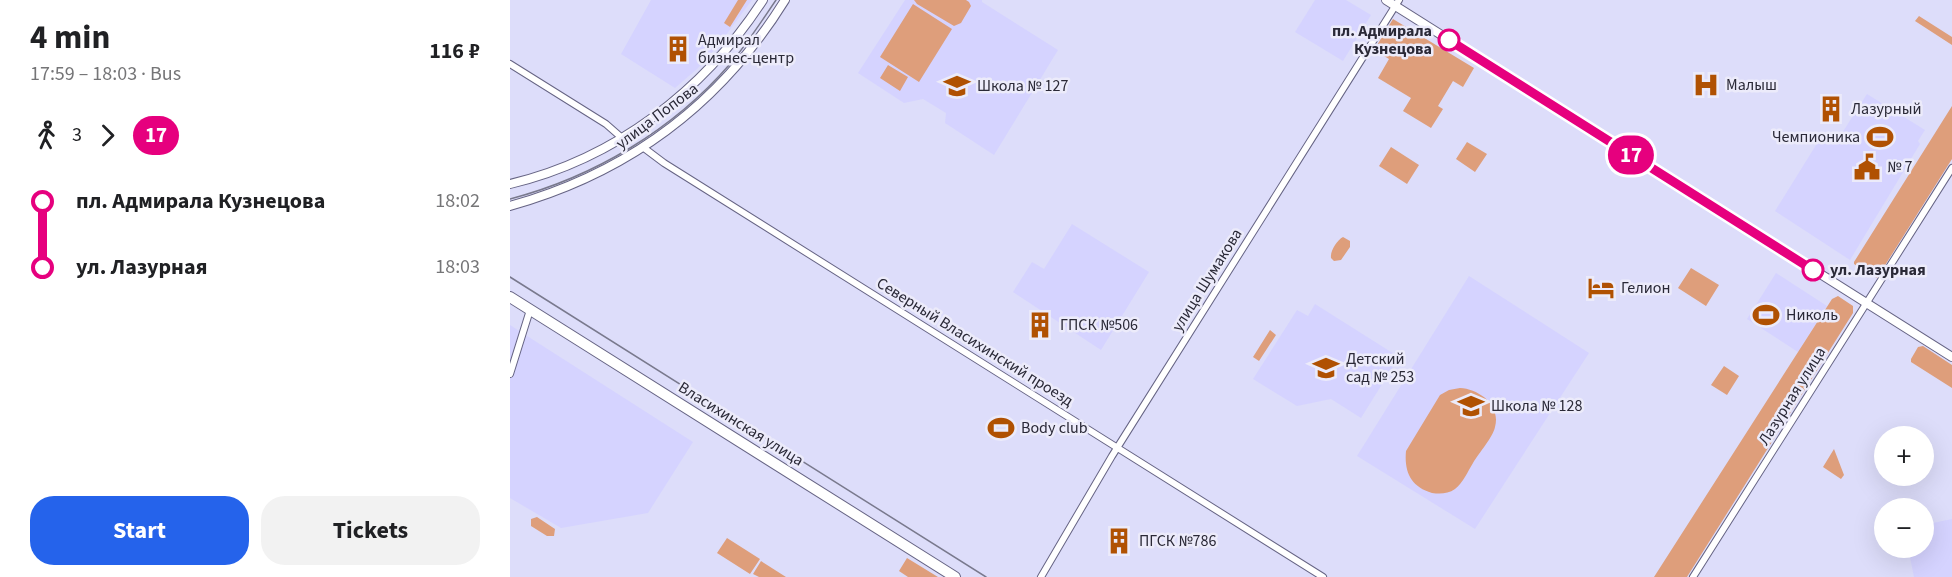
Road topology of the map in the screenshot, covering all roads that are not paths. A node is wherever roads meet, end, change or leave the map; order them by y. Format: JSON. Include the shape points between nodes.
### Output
{"nodes":[{"id":1,"x":763,"y":0,"type":"edge"},
{"id":2,"x":785,"y":0,"type":"edge"},
{"id":3,"x":1386,"y":0,"type":"edge"},
{"id":4,"x":1397,"y":3,"type":"edge"},
{"id":5,"x":510,"y":64,"type":"edge"},
{"id":6,"x":622,"y":138,"type":"junction"},
{"id":7,"x":644,"y":148,"type":"junction"},
{"id":8,"x":1952,"y":168,"type":"edge"},
{"id":9,"x":510,"y":184,"type":"edge"},
{"id":10,"x":510,"y":206,"type":"edge"},
{"id":11,"x":510,"y":297,"type":"edge"},
{"id":12,"x":1866,"y":304,"type":"junction"},
{"id":13,"x":530,"y":310,"type":"junction"},
{"id":14,"x":1952,"y":357,"type":"edge"},
{"id":15,"x":510,"y":374,"type":"edge"},
{"id":16,"x":1117,"y":448,"type":"junction"},
{"id":17,"x":955,"y":577,"type":"edge"},
{"id":18,"x":1041,"y":577,"type":"edge"},
{"id":19,"x":1323,"y":577,"type":"edge"},
{"id":20,"x":1694,"y":577,"type":"edge"}],
"edges":[{"from":1,"to":6,"type":"main road","name":"улица Попова","via":[[700,77],[671,104]]},
{"from":2,"to":7,"type":"main road","name":"улица Попова","via":[[733,72],[688,115]]},
{"from":3,"to":4,"type":"main road"},
{"from":4,"to":12,"type":"main road"},
{"from":4,"to":16,"type":"street","name":"улица Шумакова"},
{"from":5,"to":6,"type":"street"},
{"from":6,"to":9,"type":"main road","name":"улица Попова","via":[[573,164]]},
{"from":7,"to":10,"type":"main road","name":"улица Попова","via":[[587,178]]},
{"from":7,"to":16,"type":"street","name":"Северный Власихинский проезд"},
{"from":8,"to":12,"type":"street","name":"Лазурная улица"},
{"from":11,"to":13,"type":"highway","name":"Власихинская улица"},
{"from":12,"to":14,"type":"main road"},
{"from":12,"to":20,"type":"street","name":"Лазурная улица"},
{"from":13,"to":15,"type":"street"},
{"from":13,"to":17,"type":"highway","name":"Власихинская улица"},
{"from":16,"to":18,"type":"street","name":"улица Шумакова"},
{"from":16,"to":19,"type":"street","name":"Северный Власихинский проезд"}]}
